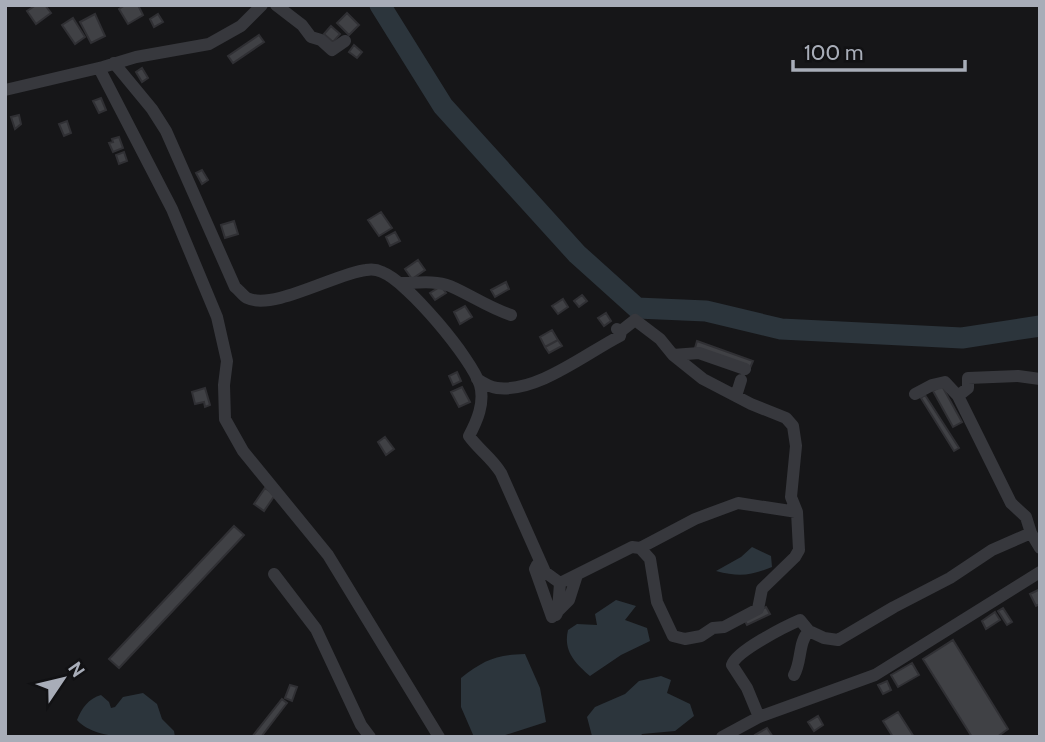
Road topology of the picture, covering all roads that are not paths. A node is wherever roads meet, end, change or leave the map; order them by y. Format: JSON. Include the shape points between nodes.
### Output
{"nodes":[{"id":1,"x":262,"y":5,"type":"edge"},
{"id":2,"x":276,"y":5,"type":"edge"},
{"id":3,"x":345,"y":41,"type":"dead end"},
{"id":4,"x":114,"y":63,"type":"junction"},
{"id":5,"x":99,"y":68,"type":"junction"},
{"id":6,"x":5,"y":90,"type":"edge"},
{"id":7,"x":400,"y":284,"type":"junction"},
{"id":8,"x":511,"y":315,"type":"dead end"},
{"id":9,"x":673,"y":355,"type":"junction"},
{"id":10,"x":477,"y":379,"type":"junction"},
{"id":11,"x":1040,"y":379,"type":"edge"},
{"id":12,"x":915,"y":394,"type":"dead end"},
{"id":13,"x":958,"y":396,"type":"junction"},
{"id":14,"x":736,"y":397,"type":"junction"},
{"id":15,"x":781,"y":510,"type":"junction"},
{"id":16,"x":797,"y":512,"type":"junction"},
{"id":17,"x":797,"y":531,"type":"junction"},
{"id":18,"x":1031,"y":533,"type":"junction"},
{"id":19,"x":640,"y":548,"type":"junction"},
{"id":20,"x":1040,"y":548,"type":"edge"},
{"id":21,"x":540,"y":562,"type":"junction"},
{"id":22,"x":1040,"y":572,"type":"edge"},
{"id":23,"x":274,"y":574,"type":"dead end"},
{"id":24,"x":577,"y":575,"type":"junction"},
{"id":25,"x":560,"y":583,"type":"junction"},
{"id":26,"x":558,"y":611,"type":"junction"},
{"id":27,"x":809,"y":631,"type":"junction"},
{"id":28,"x":794,"y":675,"type":"dead end"},
{"id":29,"x":759,"y":717,"type":"junction"},
{"id":30,"x":361,"y":731,"type":"edge"},
{"id":31,"x":370,"y":737,"type":"edge"},
{"id":32,"x":439,"y":737,"type":"edge"},
{"id":33,"x":722,"y":737,"type":"edge"}],
"edges":[{"from":1,"to":4,"type":"street","via":[[241,26],[209,44]]},
{"from":2,"to":3,"type":"street","via":[[332,50]]},
{"from":4,"to":5,"type":"street"},
{"from":4,"to":7,"type":"street","via":[[166,131],[235,287],[247,298],[261,301],[293,294],[366,270],[381,271]]},
{"from":5,"to":6,"type":"street"},
{"from":5,"to":32,"type":"street","via":[[172,209],[217,317],[227,361],[225,419],[243,451],[328,555]]},
{"from":7,"to":8,"type":"street","via":[[449,286]]},
{"from":7,"to":10,"type":"street","via":[[450,337]]},
{"from":9,"to":10,"type":"street","via":[[635,320],[619,330],[620,336],[543,379],[517,388],[494,388]]},
{"from":9,"to":14,"type":"street"},
{"from":9,"to":14,"type":"street","via":[[699,353],[743,375]]},
{"from":10,"to":21,"type":"street","via":[[481,401],[469,436],[482,455],[493,460]]},
{"from":11,"to":13,"type":"street","via":[[968,379],[968,388]]},
{"from":12,"to":13,"type":"street","via":[[945,382]]},
{"from":13,"to":18,"type":"street","via":[[1011,503],[1026,517]]},
{"from":14,"to":16,"type":"street","via":[[786,418],[793,426],[796,446],[791,497]]},
{"from":15,"to":16,"type":"street"},
{"from":15,"to":17,"type":"street"},
{"from":15,"to":19,"type":"street","via":[[738,503],[724,506]]},
{"from":16,"to":17,"type":"street"},
{"from":17,"to":19,"type":"street","via":[[799,550],[762,589],[758,609],[724,627],[685,639],[673,636],[667,626],[657,602],[650,559]]},
{"from":18,"to":20,"type":"street"},
{"from":18,"to":27,"type":"street","via":[[992,550],[838,640]]},
{"from":19,"to":24,"type":"street","via":[[632,547]]},
{"from":21,"to":25,"type":"street"},
{"from":21,"to":26,"type":"street","via":[[535,569],[552,617]]},
{"from":22,"to":29,"type":"street","via":[[874,675]]},
{"from":23,"to":30,"type":"street","via":[[316,629]]},
{"from":24,"to":25,"type":"street"},
{"from":24,"to":26,"type":"street","via":[[569,600]]},
{"from":25,"to":26,"type":"street"},
{"from":27,"to":28,"type":"street"},
{"from":27,"to":29,"type":"street","via":[[800,620],[733,659]]},
{"from":29,"to":33,"type":"street"},
{"from":30,"to":31,"type":"street"}]}
